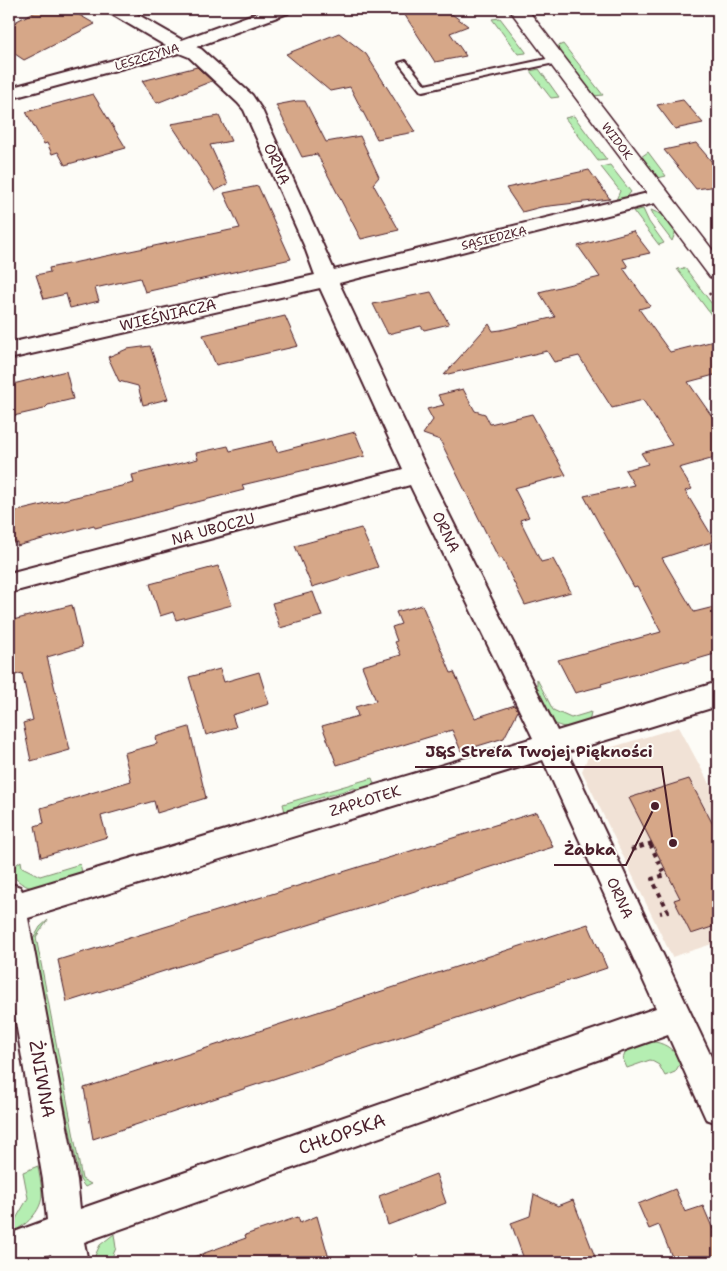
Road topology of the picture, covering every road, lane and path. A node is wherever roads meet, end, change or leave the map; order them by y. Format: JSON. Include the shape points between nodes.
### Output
{"nodes":[{"id":1,"x":116,"y":9,"type":"edge"},
{"id":2,"x":282,"y":9,"type":"edge"},
{"id":3,"x":518,"y":9,"type":"edge"},
{"id":4,"x":181,"y":47,"type":"junction"},
{"id":5,"x":556,"y":60,"type":"junction"},
{"id":6,"x":403,"y":63,"type":"dead end"},
{"id":7,"x":9,"y":94,"type":"edge"},
{"id":8,"x":660,"y":196,"type":"junction"},
{"id":9,"x":718,"y":272,"type":"edge"},
{"id":10,"x":327,"y":279,"type":"junction"},
{"id":11,"x":9,"y":351,"type":"edge"},
{"id":12,"x":417,"y":474,"type":"junction"},
{"id":13,"x":9,"y":583,"type":"edge"},
{"id":14,"x":718,"y":694,"type":"edge"},
{"id":15,"x":550,"y":745,"type":"junction"},
{"id":16,"x":650,"y":844,"type":"dead end"},
{"id":17,"x":10,"y":903,"type":"edge"},
{"id":18,"x":631,"y":923,"type":"junction"},
{"id":19,"x":675,"y":1017,"type":"junction"},
{"id":20,"x":718,"y":1107,"type":"edge"},
{"id":21,"x":67,"y":1247,"type":"edge"},
{"id":22,"x":9,"y":1251,"type":"edge"}],
"edges":[{"from":1,"to":4,"type":"street","name":"ORNA"},
{"from":2,"to":4,"type":"street","name":"LESZCZYNA"},
{"from":3,"to":5,"type":"street","name":"WIDOK"},
{"from":4,"to":7,"type":"street","name":"LESZCZYNA"},
{"from":4,"to":10,"type":"street","name":"ORNA","via":[[195,52],[249,104]]},
{"from":5,"to":6,"type":"lane","via":[[423,88]]},
{"from":5,"to":8,"type":"street","name":"WIDOK"},
{"from":8,"to":9,"type":"street","name":"WIDOK"},
{"from":8,"to":10,"type":"street","name":"SĄSIEDZKA"},
{"from":10,"to":11,"type":"street","name":"WIEŚNIACZA"},
{"from":10,"to":12,"type":"street","name":"ORNA"},
{"from":12,"to":13,"type":"street","name":"NA UBOCZU"},
{"from":12,"to":15,"type":"street","name":"ORNA"},
{"from":14,"to":15,"type":"street","name":"ZAPŁOTEK"},
{"from":15,"to":17,"type":"street","name":"ZAPŁOTEK"},
{"from":15,"to":18,"type":"street","name":"ORNA"},
{"from":16,"to":18,"type":"path","via":[[666,874],[652,880],[668,911]]},
{"from":17,"to":21,"type":"street","name":"ŻNIWNA","via":[[60,1180]]},
{"from":18,"to":19,"type":"street","name":"ORNA"},
{"from":19,"to":20,"type":"street","name":"ORNA"},
{"from":19,"to":21,"type":"street","name":"CHŁOPSKA"},
{"from":21,"to":22,"type":"street","name":"CHŁOPSKA"}]}
